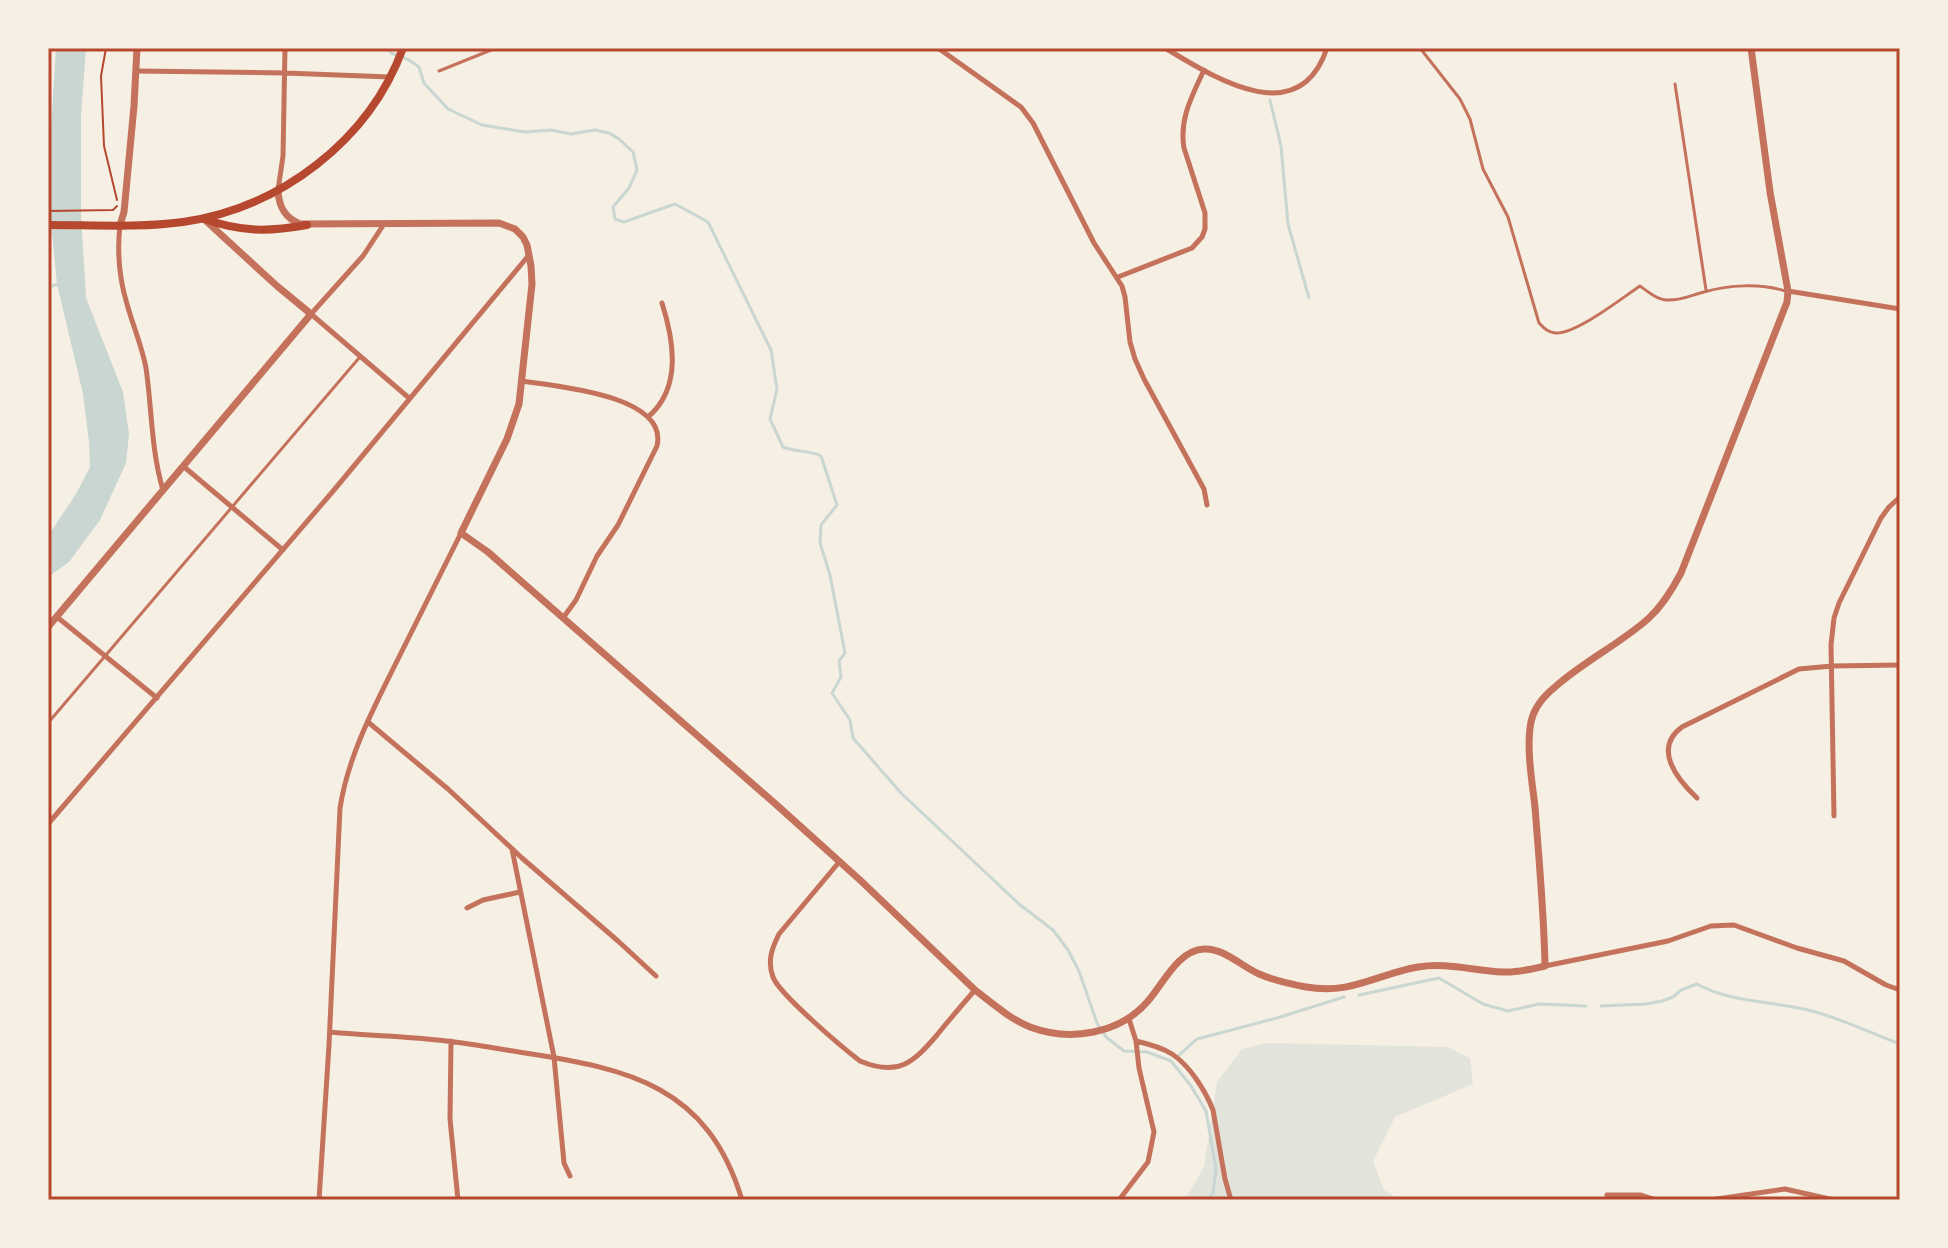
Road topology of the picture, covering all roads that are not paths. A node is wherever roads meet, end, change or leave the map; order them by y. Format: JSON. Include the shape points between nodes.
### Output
{"nodes":[{"id":1,"x":137,"y":48,"type":"edge"},
{"id":2,"x":285,"y":48,"type":"edge"},
{"id":3,"x":496,"y":48,"type":"edge"},
{"id":4,"x":938,"y":48,"type":"edge"},
{"id":5,"x":1165,"y":48,"type":"edge"},
{"id":6,"x":1327,"y":48,"type":"edge"},
{"id":7,"x":1420,"y":48,"type":"edge"},
{"id":8,"x":1751,"y":48,"type":"edge"},
{"id":9,"x":403,"y":49,"type":"edge"},
{"id":10,"x":1204,"y":70,"type":"junction"},
{"id":11,"x":136,"y":71,"type":"junction"},
{"id":12,"x":439,"y":71,"type":"dead end"},
{"id":13,"x":285,"y":73,"type":"junction"},
{"id":14,"x":390,"y":77,"type":"junction"},
{"id":15,"x":1675,"y":84,"type":"dead end"},
{"id":16,"x":278,"y":191,"type":"junction"},
{"id":17,"x":203,"y":218,"type":"junction"},
{"id":18,"x":384,"y":223,"type":"junction"},
{"id":19,"x":48,"y":225,"type":"edge"},
{"id":20,"x":120,"y":225,"type":"junction"},
{"id":21,"x":307,"y":225,"type":"junction"},
{"id":22,"x":530,"y":254,"type":"junction"},
{"id":23,"x":1118,"y":277,"type":"junction"},
{"id":24,"x":1706,"y":291,"type":"junction"},
{"id":25,"x":1788,"y":291,"type":"junction"},
{"id":26,"x":662,"y":303,"type":"dead end"},
{"id":27,"x":1900,"y":309,"type":"edge"},
{"id":28,"x":311,"y":314,"type":"junction"},
{"id":29,"x":361,"y":355,"type":"junction"},
{"id":30,"x":522,"y":381,"type":"junction"},
{"id":31,"x":409,"y":398,"type":"junction"},
{"id":32,"x":648,"y":417,"type":"junction"},
{"id":33,"x":183,"y":466,"type":"junction"},
{"id":34,"x":163,"y":490,"type":"junction"},
{"id":35,"x":1900,"y":497,"type":"edge"},
{"id":36,"x":1207,"y":505,"type":"dead end"},
{"id":37,"x":232,"y":506,"type":"junction"},
{"id":38,"x":461,"y":533,"type":"junction"},
{"id":39,"x":283,"y":550,"type":"junction"},
{"id":40,"x":57,"y":617,"type":"junction"},
{"id":41,"x":563,"y":618,"type":"junction"},
{"id":42,"x":48,"y":627,"type":"edge"},
{"id":43,"x":104,"y":656,"type":"junction"},
{"id":44,"x":1900,"y":665,"type":"edge"},
{"id":45,"x":1832,"y":666,"type":"junction"},
{"id":46,"x":157,"y":698,"type":"junction"},
{"id":47,"x":368,"y":722,"type":"junction"},
{"id":48,"x":48,"y":723,"type":"edge"},
{"id":49,"x":1697,"y":798,"type":"dead end"},
{"id":50,"x":1834,"y":816,"type":"dead end"},
{"id":51,"x":48,"y":824,"type":"edge"},
{"id":52,"x":511,"y":848,"type":"junction"},
{"id":53,"x":840,"y":861,"type":"junction"},
{"id":54,"x":520,"y":892,"type":"junction"},
{"id":55,"x":467,"y":908,"type":"dead end"},
{"id":56,"x":1545,"y":966,"type":"junction"},
{"id":57,"x":656,"y":976,"type":"dead end"},
{"id":58,"x":975,"y":990,"type":"junction"},
{"id":59,"x":1900,"y":990,"type":"edge"},
{"id":60,"x":1129,"y":1019,"type":"junction"},
{"id":61,"x":330,"y":1032,"type":"junction"},
{"id":62,"x":451,"y":1041,"type":"junction"},
{"id":63,"x":1136,"y":1043,"type":"junction"},
{"id":64,"x":554,"y":1057,"type":"junction"},
{"id":65,"x":570,"y":1176,"type":"dead end"},
{"id":66,"x":1607,"y":1195,"type":"dead end"},
{"id":67,"x":319,"y":1200,"type":"edge"},
{"id":68,"x":458,"y":1200,"type":"edge"},
{"id":69,"x":742,"y":1200,"type":"edge"},
{"id":70,"x":1119,"y":1200,"type":"edge"},
{"id":71,"x":1231,"y":1200,"type":"edge"},
{"id":72,"x":1656,"y":1200,"type":"edge"},
{"id":73,"x":1710,"y":1200,"type":"edge"},
{"id":74,"x":1834,"y":1200,"type":"edge"}],
"edges":[{"from":1,"to":11,"type":"street"},
{"from":2,"to":13,"type":"street"},
{"from":3,"to":12,"type":"lane"},
{"from":4,"to":23,"type":"street","via":[[1028,116],[1094,243]]},
{"from":5,"to":10,"type":"street"},
{"from":6,"to":10,"type":"street","via":[[1310,80],[1284,92],[1259,92]]},
{"from":7,"to":24,"type":"lane","via":[[1470,119],[1483,169],[1508,217],[1543,328],[1571,331],[1640,286],[1664,301]]},
{"from":8,"to":25,"type":"street"},
{"from":9,"to":14,"type":"main road"},
{"from":10,"to":23,"type":"street","via":[[1184,115],[1182,137],[1205,213],[1202,237],[1192,248]]},
{"from":11,"to":13,"type":"street"},
{"from":11,"to":20,"type":"street"},
{"from":13,"to":14,"type":"street"},
{"from":13,"to":16,"type":"street"},
{"from":14,"to":16,"type":"main road","via":[[340,143]]},
{"from":15,"to":24,"type":"lane"},
{"from":16,"to":17,"type":"main road"},
{"from":16,"to":21,"type":"street","via":[[284,213]]},
{"from":17,"to":20,"type":"main road"},
{"from":17,"to":21,"type":"main road","via":[[254,230]]},
{"from":17,"to":28,"type":"street"},
{"from":18,"to":21,"type":"street"},
{"from":18,"to":22,"type":"street","via":[[499,223],[520,234]]},
{"from":18,"to":28,"type":"street","via":[[363,256]]},
{"from":19,"to":20,"type":"main road"},
{"from":20,"to":34,"type":"street","via":[[118,260],[142,349],[153,452]]},
{"from":22,"to":30,"type":"street"},
{"from":22,"to":31,"type":"street"},
{"from":23,"to":36,"type":"street","via":[[1135,359],[1204,489]]},
{"from":24,"to":25,"type":"lane","via":[[1762,286]]},
{"from":25,"to":27,"type":"street"},
{"from":25,"to":56,"type":"street","via":[[1785,310],[1671,591],[1635,629],[1556,686],[1533,716],[1531,769]]},
{"from":26,"to":32,"type":"street","via":[[671,342],[670,385]]},
{"from":28,"to":29,"type":"street"},
{"from":28,"to":33,"type":"street"},
{"from":29,"to":31,"type":"street"},
{"from":29,"to":37,"type":"lane"},
{"from":30,"to":32,"type":"street","via":[[608,396]]},
{"from":30,"to":38,"type":"street","via":[[507,439]]},
{"from":31,"to":39,"type":"street"},
{"from":32,"to":41,"type":"street","via":[[658,429],[657,446]]},
{"from":33,"to":34,"type":"street"},
{"from":33,"to":37,"type":"street"},
{"from":34,"to":40,"type":"street"},
{"from":35,"to":45,"type":"street","via":[[1881,518],[1839,603]]},
{"from":37,"to":39,"type":"street"},
{"from":37,"to":43,"type":"lane"},
{"from":38,"to":41,"type":"street"},
{"from":38,"to":47,"type":"street"},
{"from":39,"to":46,"type":"street"},
{"from":40,"to":42,"type":"street"},
{"from":40,"to":43,"type":"street"},
{"from":41,"to":53,"type":"street"},
{"from":43,"to":46,"type":"street"},
{"from":43,"to":48,"type":"lane"},
{"from":44,"to":45,"type":"street"},
{"from":45,"to":49,"type":"street","via":[[1788,672],[1677,730],[1669,757]]},
{"from":45,"to":50,"type":"street"},
{"from":46,"to":51,"type":"street"},
{"from":47,"to":52,"type":"street"},
{"from":47,"to":61,"type":"street","via":[[340,808]]},
{"from":52,"to":54,"type":"street"},
{"from":52,"to":57,"type":"street"},
{"from":53,"to":58,"type":"street"},
{"from":53,"to":58,"type":"street","via":[[773,945],[771,973],[780,990],[860,1061],[892,1068],[919,1056]]},
{"from":54,"to":55,"type":"street"},
{"from":54,"to":64,"type":"street"},
{"from":56,"to":59,"type":"street","via":[[1668,941],[1722,924],[1844,961]]},
{"from":56,"to":60,"type":"street","via":[[1503,972],[1431,965],[1349,988],[1320,989],[1260,974],[1204,949],[1182,959]]},
{"from":58,"to":60,"type":"street","via":[[1030,1027],[1055,1033],[1089,1033]]},
{"from":60,"to":63,"type":"street"},
{"from":61,"to":62,"type":"street"},
{"from":61,"to":67,"type":"street"},
{"from":62,"to":64,"type":"street"},
{"from":62,"to":68,"type":"street","via":[[450,1130]]},
{"from":63,"to":70,"type":"street","via":[[1154,1132],[1148,1162]]},
{"from":63,"to":71,"type":"street","via":[[1157,1046],[1178,1059],[1209,1099]]},
{"from":64,"to":65,"type":"street","via":[[564,1163]]},
{"from":64,"to":69,"type":"street","via":[[644,1080],[686,1108],[726,1158]]},
{"from":66,"to":72,"type":"street"},
{"from":73,"to":74,"type":"street","via":[[1785,1189]]}]}
